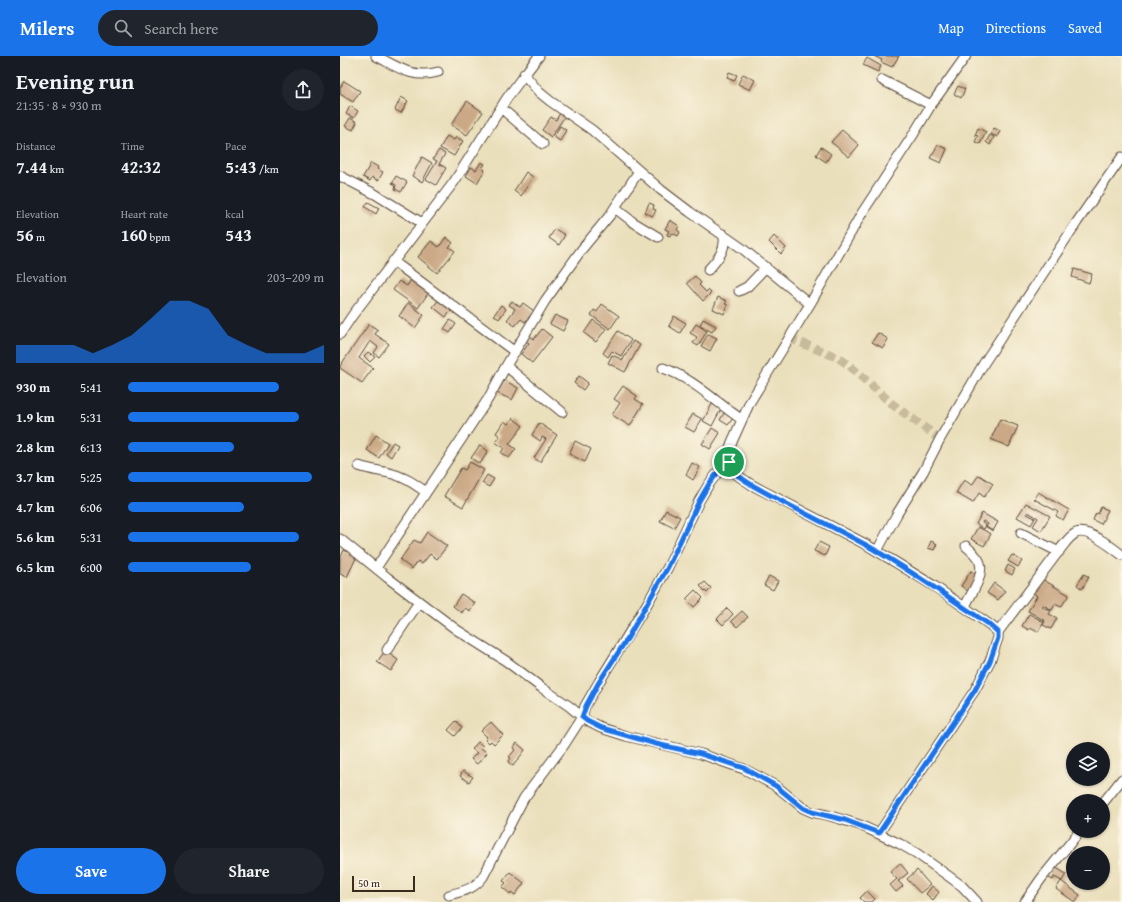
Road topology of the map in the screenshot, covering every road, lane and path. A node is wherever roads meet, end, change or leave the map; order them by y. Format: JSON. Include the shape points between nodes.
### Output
{"nodes":[{"id":1,"x":376,"y":56,"type":"edge"},
{"id":2,"x":539,"y":56,"type":"edge"},
{"id":3,"x":966,"y":56,"type":"edge"},
{"id":4,"x":438,"y":72,"type":"dead end"},
{"id":5,"x":524,"y":74,"type":"junction"},
{"id":6,"x":882,"y":80,"type":"dead end"},
{"id":7,"x":932,"y":105,"type":"junction"},
{"id":8,"x":501,"y":108,"type":"junction"},
{"id":9,"x":543,"y":144,"type":"dead end"},
{"id":10,"x":1122,"y":157,"type":"edge"},
{"id":11,"x":639,"y":171,"type":"junction"},
{"id":12,"x":340,"y":176,"type":"edge"},
{"id":13,"x":615,"y":208,"type":"junction"},
{"id":14,"x":422,"y":223,"type":"junction"},
{"id":15,"x":723,"y":234,"type":"junction"},
{"id":16,"x":658,"y":237,"type":"dead end"},
{"id":17,"x":393,"y":262,"type":"junction"},
{"id":18,"x":766,"y":267,"type":"junction"},
{"id":19,"x":708,"y":270,"type":"dead end"},
{"id":20,"x":738,"y":291,"type":"dead end"},
{"id":21,"x":810,"y":304,"type":"junction"},
{"id":22,"x":340,"y":334,"type":"edge"},
{"id":23,"x":515,"y":352,"type":"junction"},
{"id":24,"x":506,"y":366,"type":"junction"},
{"id":25,"x":663,"y":368,"type":"dead end"},
{"id":26,"x":562,"y":412,"type":"dead end"},
{"id":27,"x":741,"y":419,"type":"junction"},
{"id":28,"x":729,"y":462,"type":"junction"},
{"id":29,"x":359,"y":466,"type":"dead end"},
{"id":30,"x":426,"y":492,"type":"junction"},
{"id":31,"x":1021,"y":533,"type":"dead end"},
{"id":32,"x":340,"y":539,"type":"edge"},
{"id":33,"x":966,"y":546,"type":"dead end"},
{"id":34,"x":877,"y":551,"type":"junction"},
{"id":35,"x":1059,"y":552,"type":"junction"},
{"id":36,"x":1122,"y":554,"type":"edge"},
{"id":37,"x":376,"y":568,"type":"junction"},
{"id":38,"x":419,"y":602,"type":"junction"},
{"id":39,"x":965,"y":607,"type":"junction"},
{"id":40,"x":998,"y":632,"type":"junction"},
{"id":41,"x":387,"y":650,"type":"dead end"},
{"id":42,"x":582,"y":717,"type":"junction"},
{"id":43,"x":1122,"y":779,"type":"edge"},
{"id":44,"x":1110,"y":794,"type":"edge"},
{"id":45,"x":879,"y":833,"type":"junction"},
{"id":46,"x":1074,"y":838,"type":"edge"},
{"id":47,"x":449,"y":895,"type":"dead end"},
{"id":48,"x":977,"y":902,"type":"edge"},
{"id":49,"x":1025,"y":902,"type":"edge"}],
"edges":[{"from":1,"to":4,"type":"street","via":[[416,74],[428,75]]},
{"from":2,"to":5,"type":"street"},
{"from":3,"to":7,"type":"street"},
{"from":5,"to":8,"type":"street"},
{"from":5,"to":11,"type":"street","via":[[539,92],[592,130]]},
{"from":6,"to":7,"type":"street"},
{"from":7,"to":21,"type":"street","via":[[862,213]]},
{"from":8,"to":9,"type":"street"},
{"from":8,"to":14,"type":"street","via":[[454,182]]},
{"from":10,"to":34,"type":"street","via":[[984,363]]},
{"from":11,"to":13,"type":"street"},
{"from":11,"to":15,"type":"street","via":[[690,212]]},
{"from":12,"to":14,"type":"street"},
{"from":13,"to":16,"type":"street"},
{"from":13,"to":23,"type":"street","via":[[563,275]]},
{"from":14,"to":17,"type":"street"},
{"from":15,"to":18,"type":"street"},
{"from":15,"to":19,"type":"street","via":[[723,250]]},
{"from":17,"to":22,"type":"street"},
{"from":17,"to":23,"type":"street"},
{"from":18,"to":20,"type":"street","via":[[747,287]]},
{"from":18,"to":21,"type":"street"},
{"from":21,"to":27,"type":"street"},
{"from":23,"to":24,"type":"street"},
{"from":24,"to":26,"type":"street"},
{"from":24,"to":30,"type":"street","via":[[488,399]]},
{"from":25,"to":27,"type":"street","via":[[687,380]]},
{"from":27,"to":28,"type":"street","via":[[728,453]]},
{"from":28,"to":34,"type":"street","via":[[737,475],[752,485]]},
{"from":28,"to":42,"type":"street","via":[[719,471],[699,501],[668,567],[599,682]]},
{"from":29,"to":30,"type":"street","via":[[395,474]]},
{"from":30,"to":37,"type":"street"},
{"from":31,"to":35,"type":"street"},
{"from":32,"to":37,"type":"street"},
{"from":33,"to":39,"type":"street","via":[[980,562],[981,568]]},
{"from":34,"to":39,"type":"street"},
{"from":35,"to":36,"type":"street","via":[[1070,537],[1081,532],[1097,538]]},
{"from":35,"to":40,"type":"street"},
{"from":37,"to":38,"type":"street"},
{"from":38,"to":41,"type":"street"},
{"from":38,"to":42,"type":"street"},
{"from":39,"to":40,"type":"street"},
{"from":40,"to":45,"type":"street","via":[[990,661],[975,690]]},
{"from":42,"to":45,"type":"street","via":[[601,728],[744,768],[776,786],[803,808]]},
{"from":42,"to":47,"type":"street","via":[[561,751],[524,798],[483,877],[470,889]]},
{"from":43,"to":44,"type":"street"},
{"from":45,"to":48,"type":"street","via":[[936,866],[962,886]]},
{"from":46,"to":49,"type":"street"}]}
